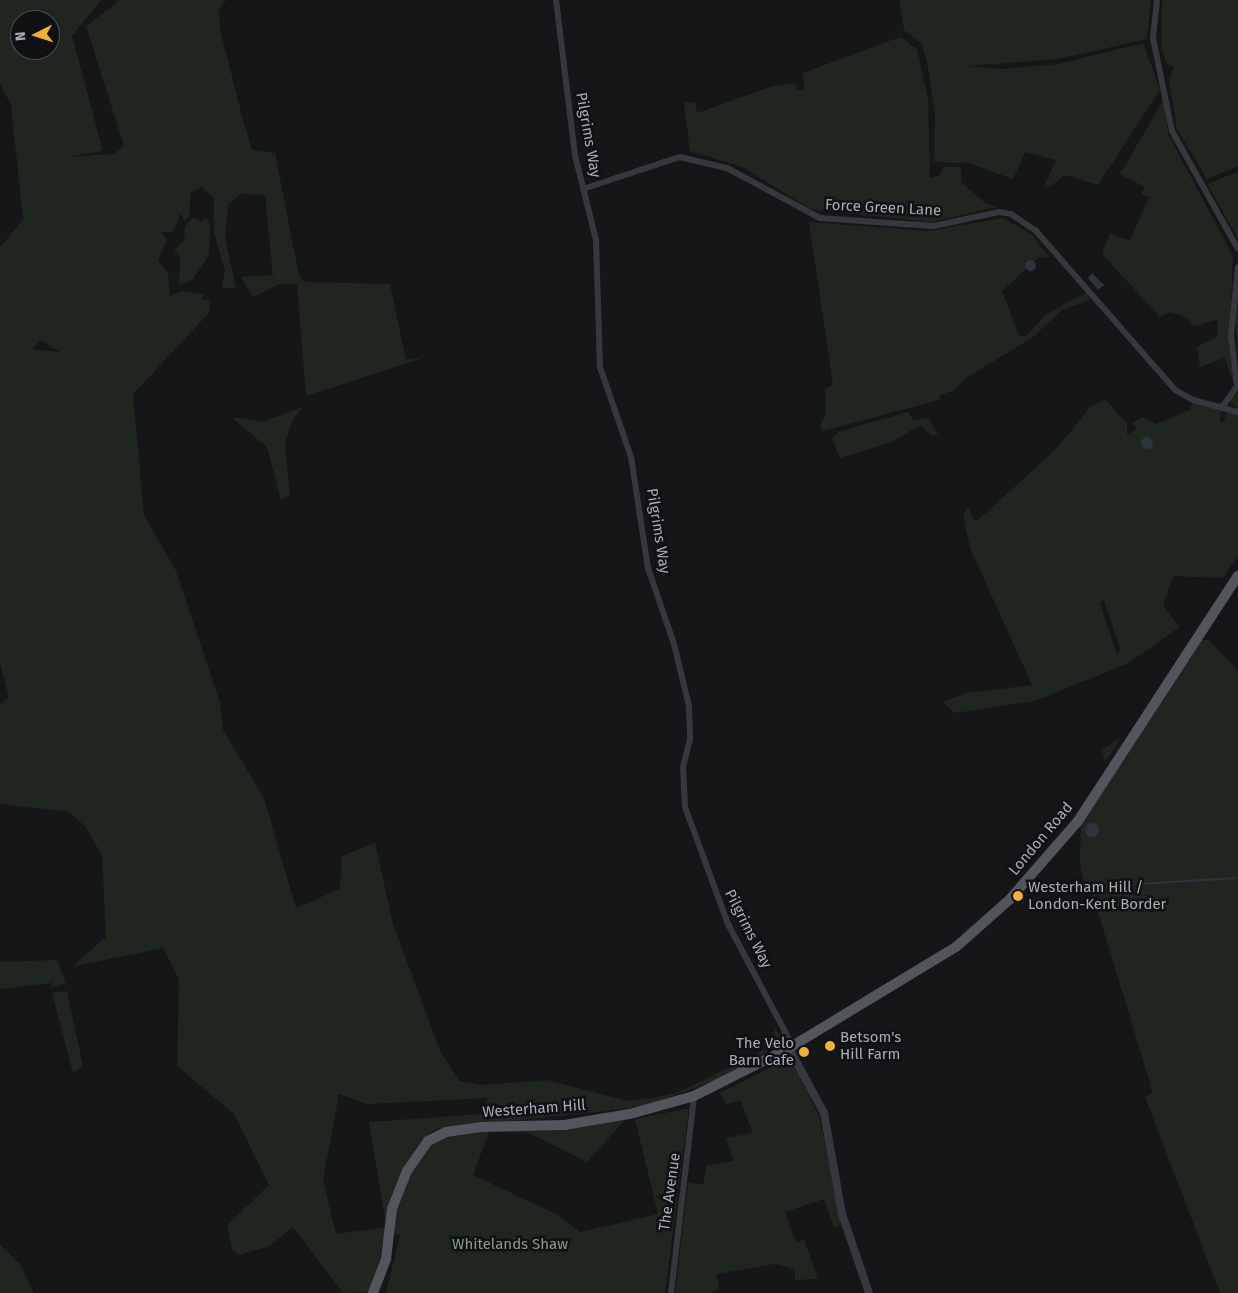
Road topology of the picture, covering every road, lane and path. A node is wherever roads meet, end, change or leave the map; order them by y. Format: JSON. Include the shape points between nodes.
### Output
{"nodes":[{"id":1,"x":556,"y":0,"type":"edge"},
{"id":2,"x":1157,"y":0,"type":"edge"},
{"id":3,"x":584,"y":189,"type":"junction"},
{"id":4,"x":1238,"y":249,"type":"edge"},
{"id":5,"x":1238,"y":267,"type":"edge"},
{"id":6,"x":1222,"y":407,"type":"junction"},
{"id":7,"x":1238,"y":412,"type":"edge"},
{"id":8,"x":1238,"y":576,"type":"edge"},
{"id":9,"x":791,"y":1046,"type":"junction"},
{"id":10,"x":694,"y":1096,"type":"junction"},
{"id":11,"x":373,"y":1293,"type":"edge"},
{"id":12,"x":672,"y":1293,"type":"edge"},
{"id":13,"x":869,"y":1293,"type":"edge"}],
"edges":[{"from":1,"to":3,"type":"street","name":"Pilgrims Way","via":[[569,121]]},
{"from":2,"to":4,"type":"street","via":[[1153,38],[1172,130]]},
{"from":3,"to":6,"type":"street","name":"Force Green Lane","via":[[680,157],[727,168],[820,218],[933,226],[999,212],[1011,214],[1036,231],[1175,390],[1193,400]]},
{"from":3,"to":9,"type":"street","name":"Pilgrims Way","via":[[597,254],[600,367],[631,458],[648,568],[674,644],[689,706],[691,728],[682,787],[688,822],[728,924]]},
{"from":5,"to":6,"type":"street","via":[[1231,335],[1237,386]]},
{"from":6,"to":7,"type":"street","name":"Force Green Lane"},
{"from":8,"to":9,"type":"main road","name":"London Road","via":[[1078,821],[1010,899],[956,948]]},
{"from":9,"to":10,"type":"main road","name":"Westerham Hill"},
{"from":9,"to":13,"type":"street","name":"Pilgrims Way","via":[[824,1113],[842,1214]]},
{"from":10,"to":11,"type":"main road","name":"Westerham Hill","via":[[636,1113],[564,1125],[481,1127],[446,1132],[428,1141],[407,1171],[392,1209],[386,1259]]},
{"from":10,"to":12,"type":"street","name":"The Avenue"}]}
